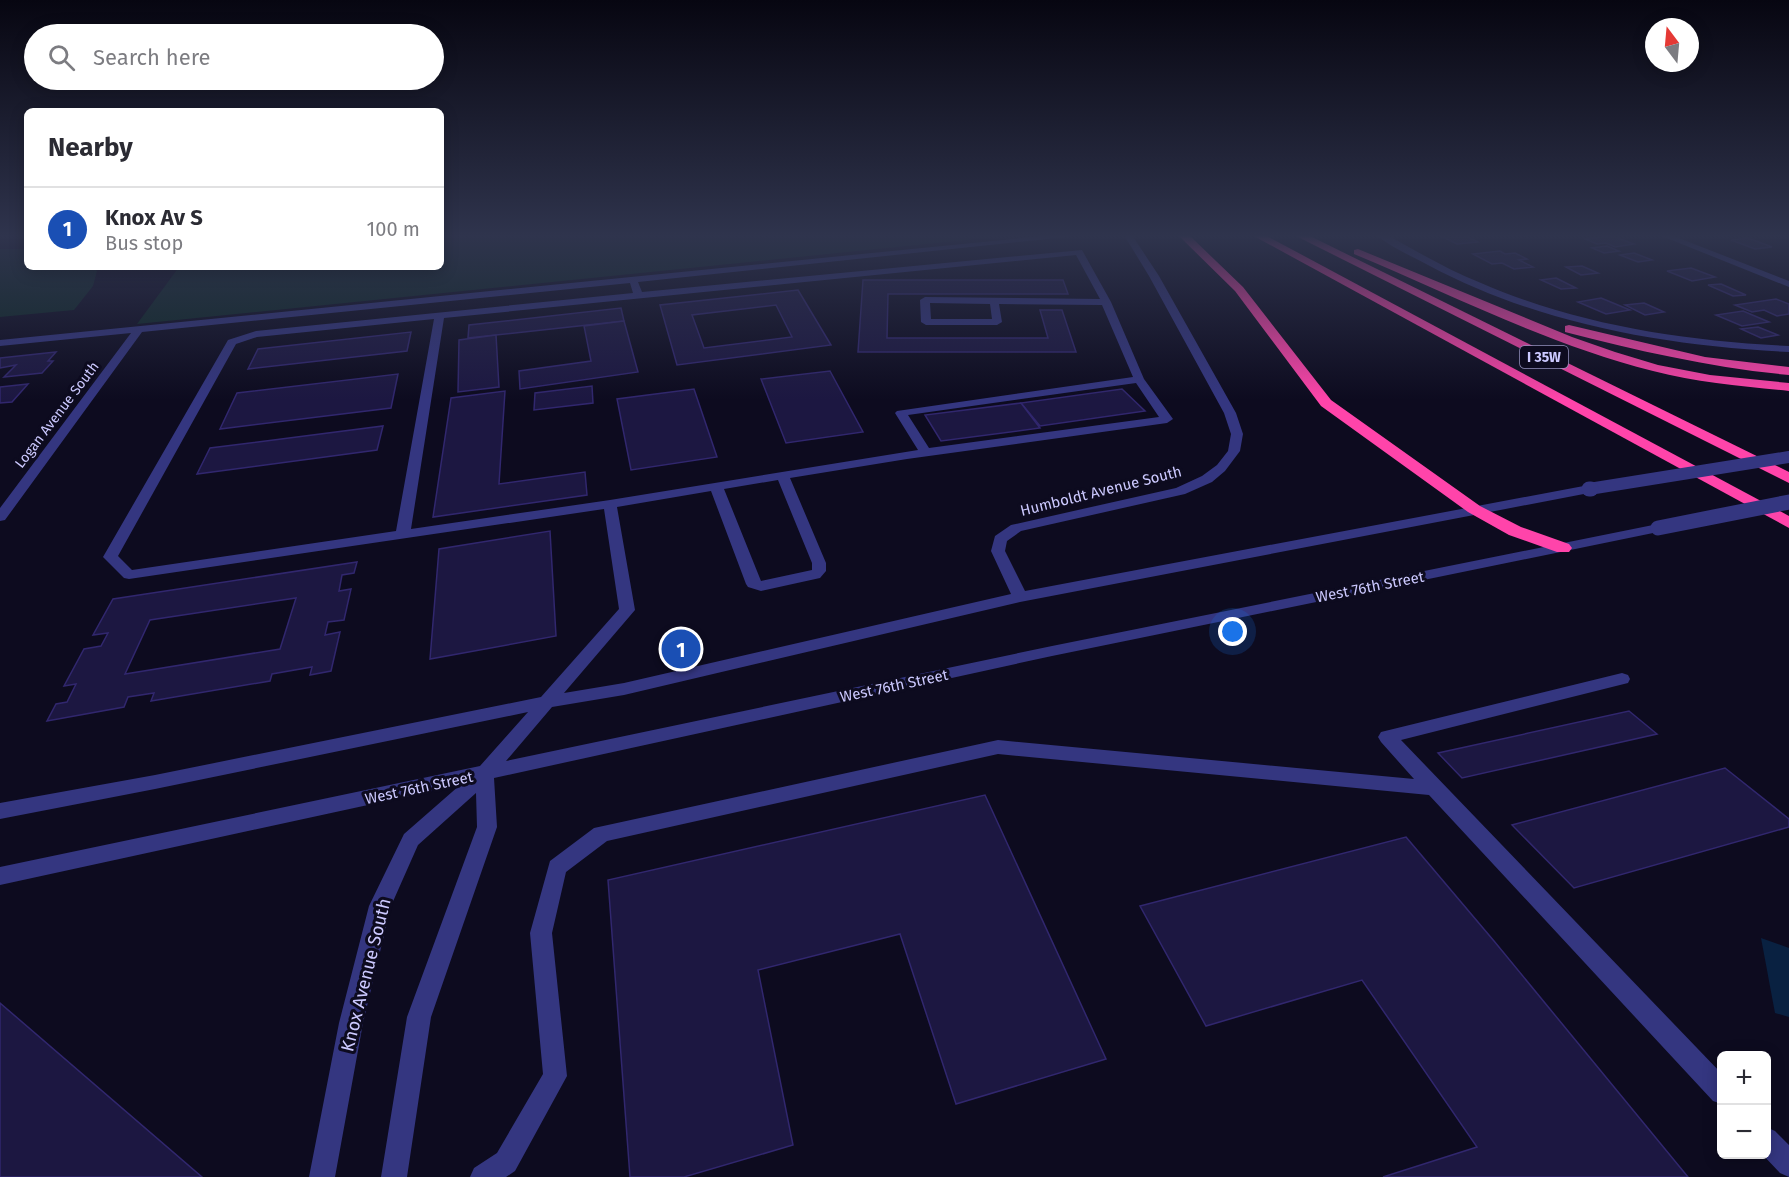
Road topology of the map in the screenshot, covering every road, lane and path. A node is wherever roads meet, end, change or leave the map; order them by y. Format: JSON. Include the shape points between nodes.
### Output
{"nodes":[{"id":1,"x":535,"y":290,"type":"edge"},
{"id":2,"x":637,"y":290,"type":"edge"},
{"id":3,"x":691,"y":290,"type":"edge"},
{"id":4,"x":1099,"y":290,"type":"edge"},
{"id":5,"x":1162,"y":290,"type":"edge"},
{"id":6,"x":1240,"y":290,"type":"edge"},
{"id":7,"x":1358,"y":290,"type":"edge"},
{"id":8,"x":1410,"y":290,"type":"edge"},
{"id":9,"x":1450,"y":290,"type":"edge"},
{"id":10,"x":1488,"y":290,"type":"edge"},
{"id":11,"x":639,"y":295,"type":"junction"},
{"id":12,"x":994,"y":301,"type":"junction"},
{"id":13,"x":1106,"y":302,"type":"junction"},
{"id":14,"x":1486,"y":305,"type":"junction"},
{"id":15,"x":439,"y":316,"type":"junction"},
{"id":16,"x":138,"y":330,"type":"junction"},
{"id":17,"x":0,"y":343,"type":"edge"},
{"id":18,"x":1789,"y":349,"type":"edge"},
{"id":19,"x":1789,"y":371,"type":"edge"},
{"id":20,"x":1139,"y":379,"type":"junction"},
{"id":21,"x":1789,"y":387,"type":"edge"},
{"id":22,"x":927,"y":454,"type":"junction"},
{"id":23,"x":1789,"y":457,"type":"edge"},
{"id":24,"x":783,"y":476,"type":"junction"},
{"id":25,"x":1789,"y":478,"type":"edge"},
{"id":26,"x":716,"y":486,"type":"junction"},
{"id":27,"x":1789,"y":502,"type":"edge"},
{"id":28,"x":610,"y":504,"type":"junction"},
{"id":29,"x":1474,"y":510,"type":"junction"},
{"id":30,"x":0,"y":517,"type":"edge"},
{"id":31,"x":1789,"y":523,"type":"edge"},
{"id":32,"x":403,"y":534,"type":"junction"},
{"id":33,"x":1563,"y":548,"type":"junction"},
{"id":34,"x":1020,"y":597,"type":"junction"},
{"id":35,"x":1622,"y":679,"type":"dead end"},
{"id":36,"x":546,"y":702,"type":"junction"},
{"id":37,"x":484,"y":774,"type":"junction"},
{"id":38,"x":1434,"y":788,"type":"junction"},
{"id":39,"x":0,"y":811,"type":"edge"},
{"id":40,"x":0,"y":876,"type":"edge"},
{"id":41,"x":1717,"y":1087,"type":"edge"},
{"id":42,"x":1771,"y":1144,"type":"edge"},
{"id":43,"x":1789,"y":1164,"type":"edge"},
{"id":44,"x":322,"y":1177,"type":"edge"},
{"id":45,"x":394,"y":1177,"type":"edge"},
{"id":46,"x":483,"y":1177,"type":"edge"}],
"edges":[{"from":1,"to":16,"type":"street"},
{"from":2,"to":11,"type":"street"},
{"from":3,"to":11,"type":"street"},
{"from":4,"to":13,"type":"street"},
{"from":5,"to":34,"type":"street","name":"Humboldt Avenue South","via":[[1230,413],[1237,434],[1234,451],[1207,479],[1180,491],[1016,528],[1000,539],[998,551]]},
{"from":6,"to":29,"type":"highway","via":[[1326,403]]},
{"from":7,"to":31,"type":"highway","number":"I 35W"},
{"from":8,"to":25,"type":"highway","number":"I 35W"},
{"from":9,"to":14,"type":"highway"},
{"from":10,"to":18,"type":"street","via":[[1558,312],[1653,334]]},
{"from":11,"to":15,"type":"street"},
{"from":12,"to":12,"type":"street","via":[[926,300],[926,322],[997,322]]},
{"from":12,"to":13,"type":"street"},
{"from":13,"to":20,"type":"street"},
{"from":14,"to":19,"type":"highway","via":[[1641,347],[1720,363]]},
{"from":14,"to":21,"type":"highway","via":[[1568,340],[1656,368],[1710,379]]},
{"from":15,"to":32,"type":"street"},
{"from":15,"to":32,"type":"street","via":[[256,334],[232,342],[110,557],[129,575]]},
{"from":16,"to":17,"type":"street"},
{"from":16,"to":30,"type":"street","name":"Logan Avenue South"},
{"from":20,"to":22,"type":"street","via":[[901,413]]},
{"from":20,"to":22,"type":"street","via":[[1167,419]]},
{"from":22,"to":24,"type":"street"},
{"from":23,"to":29,"type":"street","bridge":true},
{"from":24,"to":26,"type":"street"},
{"from":24,"to":26,"type":"street","via":[[819,562],[819,571],[760,586],[753,584]]},
{"from":26,"to":28,"type":"street"},
{"from":27,"to":33,"type":"street","name":"West 76th Street","bridge":true},
{"from":28,"to":32,"type":"street"},
{"from":28,"to":36,"type":"street","name":"Knox Avenue South","via":[[627,610]]},
{"from":29,"to":33,"type":"highway","via":[[1515,531]]},
{"from":29,"to":34,"type":"street"},
{"from":33,"to":37,"type":"street","name":"West 76th Street","via":[[1052,651]]},
{"from":34,"to":36,"type":"street","via":[[624,689]]},
{"from":35,"to":38,"type":"street","via":[[1387,737]]},
{"from":36,"to":37,"type":"street","name":"Knox Avenue South"},
{"from":36,"to":39,"type":"street"},
{"from":37,"to":40,"type":"street","name":"West 76th Street"},
{"from":37,"to":44,"type":"street","name":"Knox Avenue South","via":[[411,840],[380,906],[351,1023]]},
{"from":37,"to":45,"type":"street","via":[[487,827],[419,1017]]},
{"from":38,"to":41,"type":"street"},
{"from":38,"to":46,"type":"street","via":[[998,747],[601,834],[557,867],[541,933],[555,1076],[506,1162]]},
{"from":42,"to":43,"type":"street"}]}
